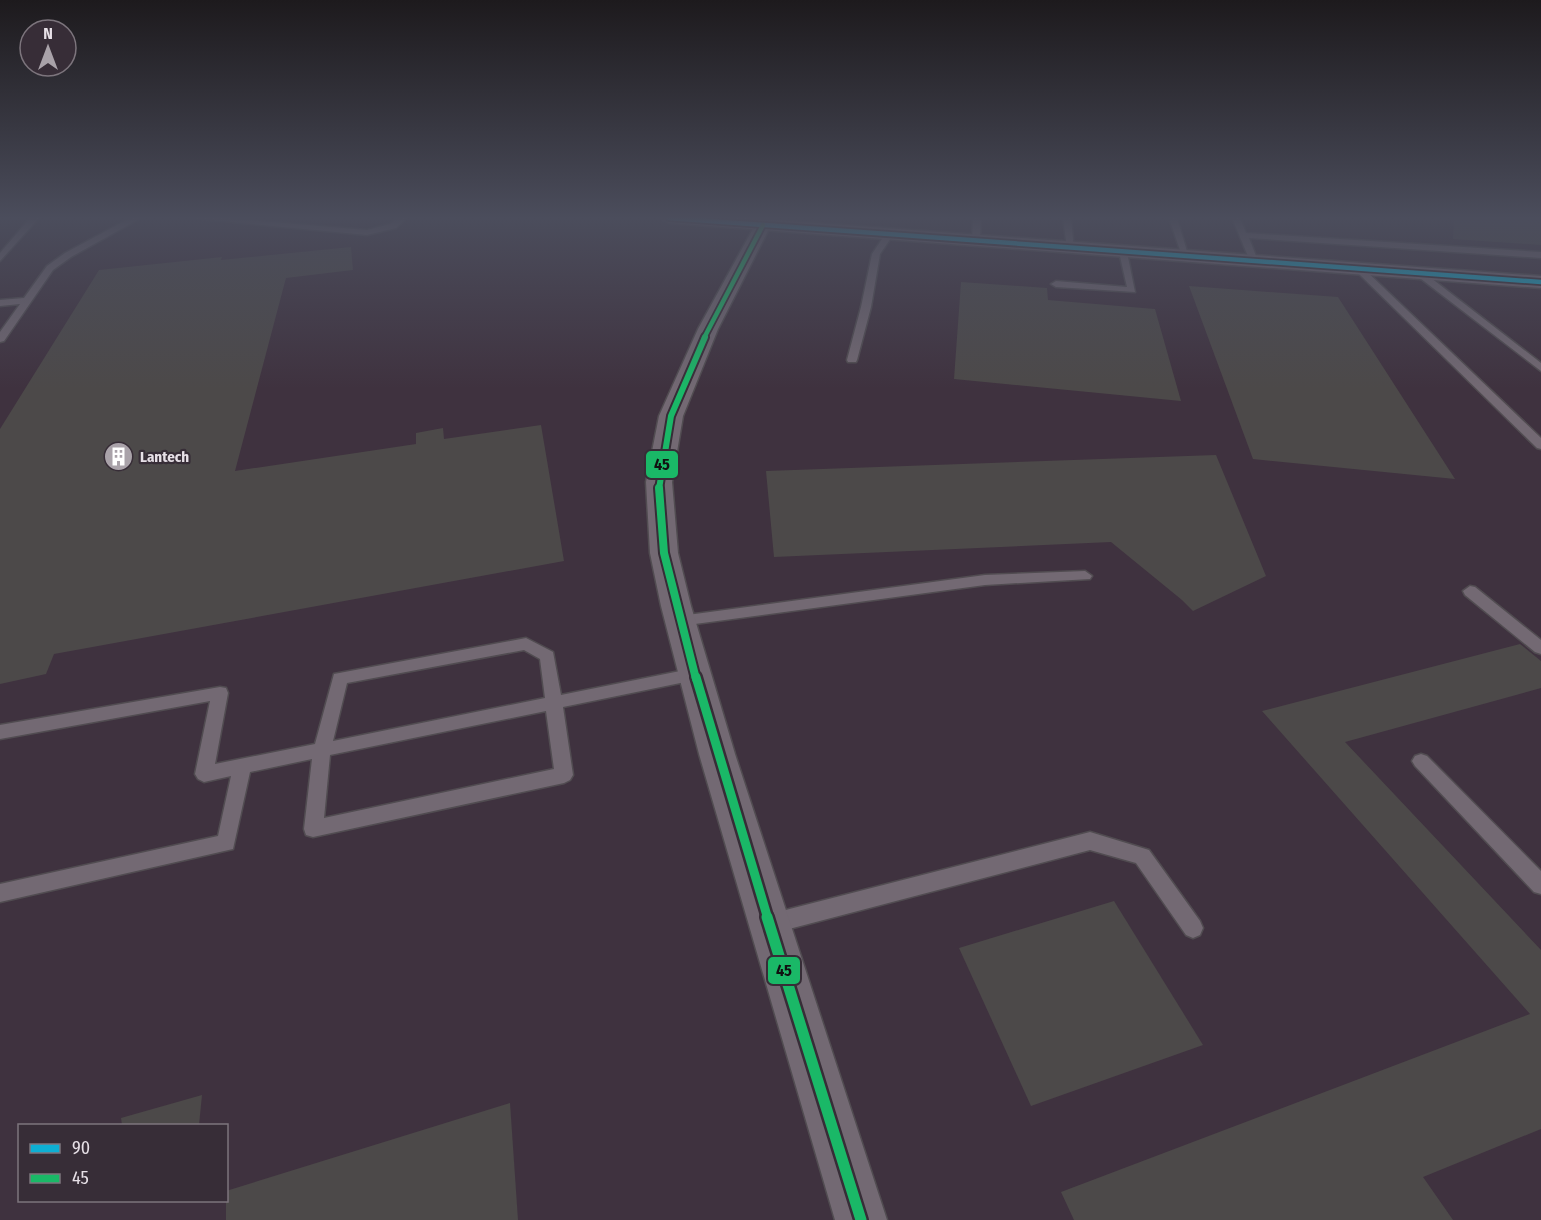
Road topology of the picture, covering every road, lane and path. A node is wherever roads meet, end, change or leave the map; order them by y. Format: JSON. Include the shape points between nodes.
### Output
{"nodes":[{"id":1,"x":45,"y":275,"type":"edge"},
{"id":2,"x":732,"y":275,"type":"edge"},
{"id":3,"x":872,"y":275,"type":"edge"},
{"id":4,"x":1128,"y":275,"type":"edge"},
{"id":5,"x":1365,"y":275,"type":"edge"},
{"id":6,"x":1421,"y":275,"type":"edge"},
{"id":7,"x":1445,"y":275,"type":"edge"},
{"id":8,"x":1541,"y":282,"type":"edge"},
{"id":9,"x":1056,"y":284,"type":"dead end"},
{"id":10,"x":27,"y":301,"type":"junction"},
{"id":11,"x":0,"y":303,"type":"edge"},
{"id":12,"x":0,"y":339,"type":"edge"},
{"id":13,"x":852,"y":360,"type":"dead end"},
{"id":14,"x":1541,"y":369,"type":"edge"},
{"id":15,"x":1541,"y":445,"type":"edge"},
{"id":16,"x":1085,"y":576,"type":"dead end"},
{"id":17,"x":1470,"y":591,"type":"dead end"},
{"id":18,"x":680,"y":621,"type":"junction"},
{"id":19,"x":1541,"y":648,"type":"edge"},
{"id":20,"x":695,"y":674,"type":"junction"},
{"id":21,"x":554,"y":702,"type":"junction"},
{"id":22,"x":0,"y":732,"type":"edge"},
{"id":23,"x":322,"y":750,"type":"junction"},
{"id":24,"x":1421,"y":761,"type":"dead end"},
{"id":25,"x":242,"y":766,"type":"junction"},
{"id":26,"x":1541,"y":885,"type":"edge"},
{"id":27,"x":0,"y":893,"type":"edge"},
{"id":28,"x":770,"y":924,"type":"junction"},
{"id":29,"x":1193,"y":928,"type":"dead end"},
{"id":30,"x":861,"y":1220,"type":"edge"}],
"edges":[{"from":1,"to":10,"type":"lane"},
{"from":2,"to":18,"type":"street","via":[[671,416],[660,482],[664,553]]},
{"from":3,"to":13,"type":"lane"},
{"from":4,"to":9,"type":"lane","via":[[1132,290]]},
{"from":5,"to":15,"type":"lane"},
{"from":6,"to":14,"type":"lane"},
{"from":7,"to":8,"type":"street"},
{"from":10,"to":11,"type":"lane"},
{"from":10,"to":12,"type":"lane"},
{"from":16,"to":18,"type":"lane","via":[[985,580]]},
{"from":17,"to":19,"type":"lane"},
{"from":18,"to":20,"type":"street"},
{"from":20,"to":21,"type":"lane"},
{"from":20,"to":28,"type":"street"},
{"from":21,"to":23,"type":"lane"},
{"from":21,"to":23,"type":"lane","via":[[547,656],[526,644],[340,678]]},
{"from":21,"to":23,"type":"lane","via":[[564,775],[313,829]]},
{"from":22,"to":25,"type":"lane","via":[[220,693],[204,774]]},
{"from":23,"to":25,"type":"lane"},
{"from":24,"to":26,"type":"lane"},
{"from":25,"to":27,"type":"lane","via":[[226,843]]},
{"from":28,"to":29,"type":"lane","via":[[1090,841],[1142,856]]},
{"from":28,"to":30,"type":"street"}]}
